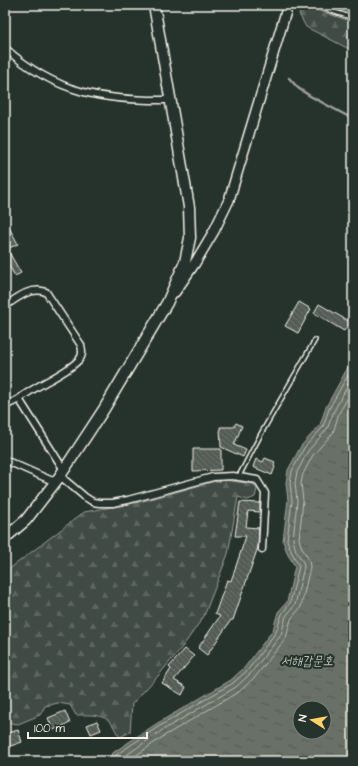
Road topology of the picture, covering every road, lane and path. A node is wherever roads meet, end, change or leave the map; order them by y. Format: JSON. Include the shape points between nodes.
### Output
{"nodes":[{"id":1,"x":154,"y":5,"type":"edge"},
{"id":2,"x":288,"y":5,"type":"edge"},
{"id":3,"x":314,"y":5,"type":"edge"},
{"id":4,"x":353,"y":18,"type":"edge"},
{"id":5,"x":5,"y":48,"type":"edge"},
{"id":6,"x":170,"y":100,"type":"junction"},
{"id":7,"x":167,"y":303,"type":"junction"},
{"id":8,"x":5,"y":306,"type":"edge"},
{"id":9,"x":315,"y":340,"type":"dead end"},
{"id":10,"x":19,"y":399,"type":"junction"},
{"id":11,"x":5,"y":406,"type":"edge"},
{"id":12,"x":5,"y":460,"type":"edge"},
{"id":13,"x":60,"y":476,"type":"junction"},
{"id":14,"x":238,"y":477,"type":"junction"},
{"id":15,"x":5,"y":538,"type":"edge"},
{"id":16,"x":262,"y":549,"type":"dead end"}],
"edges":[{"from":1,"to":6,"type":"main road"},
{"from":2,"to":7,"type":"main road","via":[[229,200],[195,263]]},
{"from":3,"to":4,"type":"lane"},
{"from":5,"to":6,"type":"street","via":[[17,59],[53,81],[78,91],[107,98]]},
{"from":6,"to":7,"type":"main road","via":[[190,207],[190,238],[185,262]]},
{"from":7,"to":13,"type":"main road","via":[[104,409]]},
{"from":8,"to":10,"type":"street","via":[[32,290],[46,292],[83,350],[72,366],[28,391]]},
{"from":9,"to":14,"type":"lane"},
{"from":10,"to":11,"type":"street"},
{"from":10,"to":13,"type":"street"},
{"from":12,"to":13,"type":"street"},
{"from":13,"to":14,"type":"street","via":[[85,497],[99,503],[113,503],[213,477]]},
{"from":13,"to":15,"type":"main road","via":[[26,520]]},
{"from":14,"to":16,"type":"street","via":[[257,480],[265,493]]}]}
